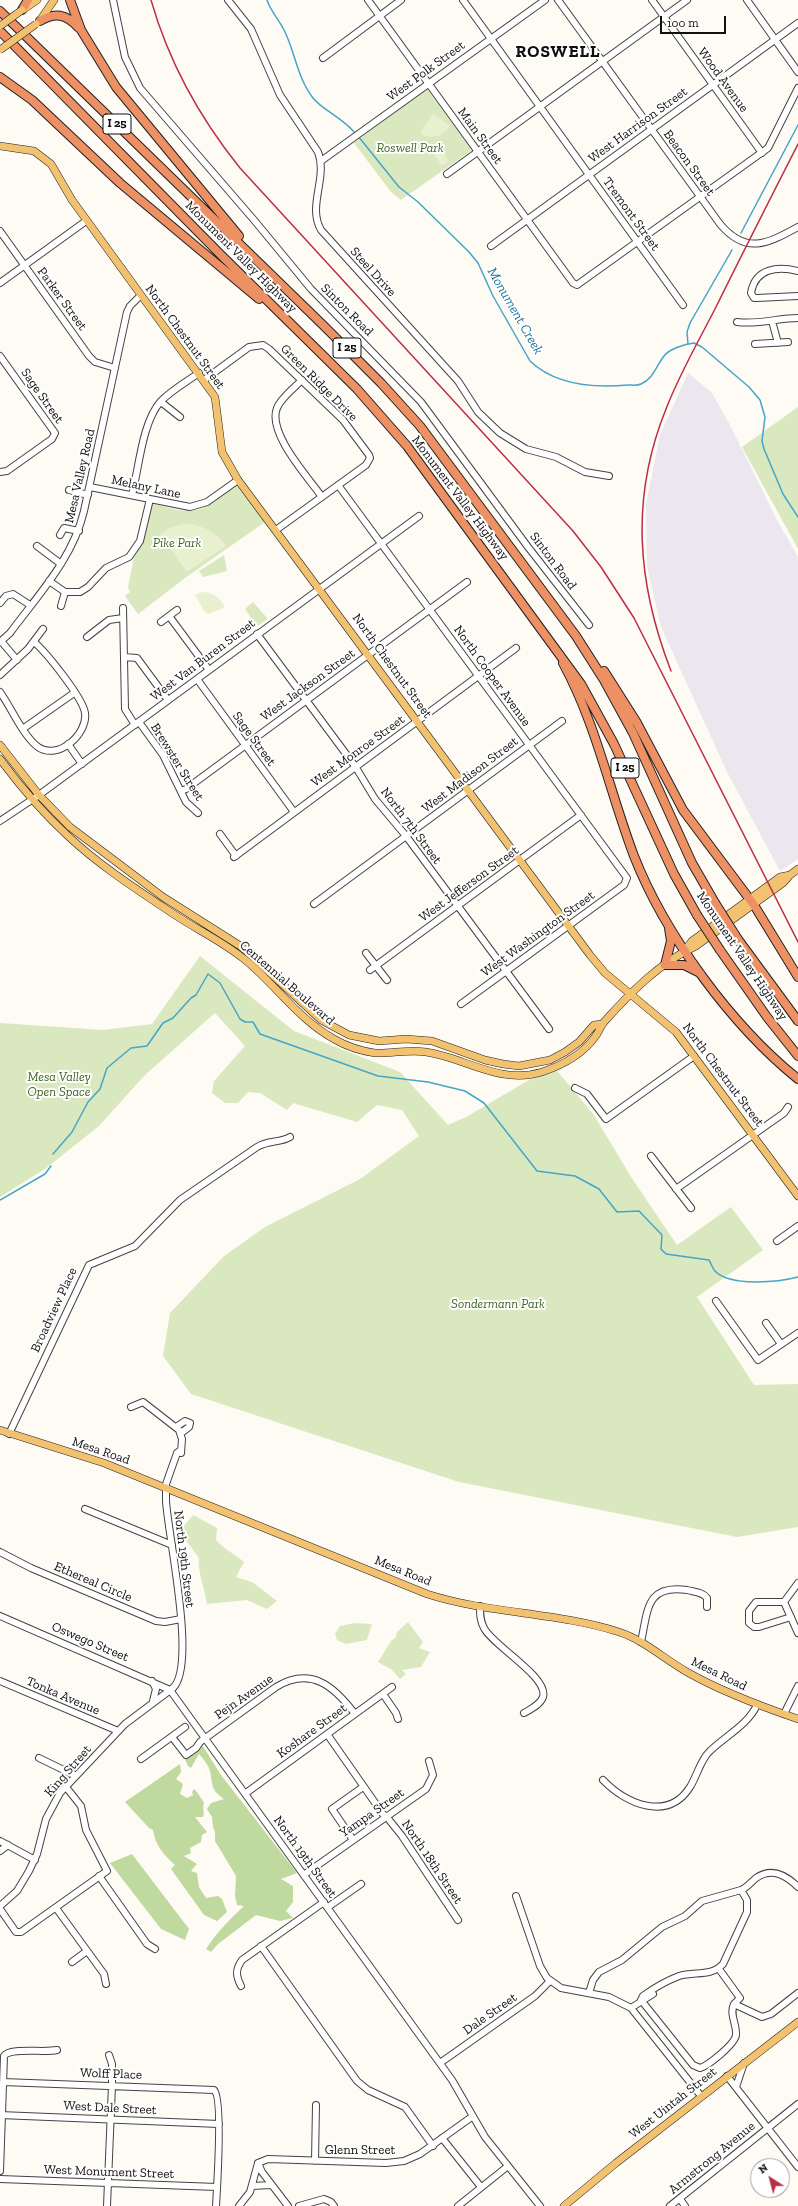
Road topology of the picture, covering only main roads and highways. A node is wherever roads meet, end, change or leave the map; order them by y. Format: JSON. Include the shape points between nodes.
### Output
{"nodes":[{"id":1,"x":28,"y":0,"type":"edge"},
{"id":2,"x":37,"y":0,"type":"edge"},
{"id":3,"x":54,"y":0,"type":"edge"},
{"id":4,"x":70,"y":0,"type":"edge"},
{"id":5,"x":22,"y":10,"type":"junction"},
{"id":6,"x":0,"y":11,"type":"edge"},
{"id":7,"x":38,"y":22,"type":"junction"},
{"id":8,"x":0,"y":26,"type":"edge"},
{"id":9,"x":81,"y":30,"type":"junction"},
{"id":10,"x":0,"y":32,"type":"edge"},
{"id":11,"x":0,"y":50,"type":"edge"},
{"id":12,"x":1,"y":77,"type":"edge"},
{"id":13,"x":0,"y":146,"type":"edge"},
{"id":14,"x":264,"y":266,"type":"junction"},
{"id":15,"x":294,"y":327,"type":"junction"},
{"id":16,"x":542,"y":628,"type":"junction"},
{"id":17,"x":576,"y":636,"type":"junction"},
{"id":18,"x":0,"y":745,"type":"edge"},
{"id":19,"x":0,"y":759,"type":"edge"},
{"id":20,"x":36,"y":797,"type":"junction"},
{"id":21,"x":798,"y":869,"type":"edge"},
{"id":22,"x":752,"y":902,"type":"junction"},
{"id":23,"x":665,"y":918,"type":"junction"},
{"id":24,"x":685,"y":950,"type":"junction"},
{"id":25,"x":665,"y":965,"type":"junction"},
{"id":26,"x":702,"y":974,"type":"junction"},
{"id":27,"x":798,"y":976,"type":"edge"},
{"id":28,"x":632,"y":994,"type":"junction"},
{"id":29,"x":798,"y":1021,"type":"edge"},
{"id":30,"x":602,"y":1024,"type":"junction"},
{"id":31,"x":798,"y":1056,"type":"edge"},
{"id":32,"x":798,"y":1079,"type":"edge"},
{"id":33,"x":798,"y":1196,"type":"edge"},
{"id":34,"x":0,"y":1430,"type":"edge"},
{"id":35,"x":798,"y":1719,"type":"edge"},
{"id":36,"x":798,"y":2022,"type":"edge"},
{"id":37,"x":564,"y":2206,"type":"edge"}],
"edges":[{"from":1,"to":5,"type":"highway"},
{"from":2,"to":5,"type":"main road"},
{"from":3,"to":7,"type":"main road","via":[[51,8]]},
{"from":4,"to":9,"type":"highway"},
{"from":5,"to":8,"type":"main road","bridge":true},
{"from":6,"to":14,"type":"highway","name":"Monument Valley Highway","number":"I 25"},
{"from":7,"to":9,"type":"highway","via":[[52,15],[60,15],[71,20]]},
{"from":7,"to":11,"type":"main road","bridge":true},
{"from":9,"to":14,"type":"highway","via":[[130,106]]},
{"from":10,"to":15,"type":"highway","name":"Monument Valley Highway","number":"I 25"},
{"from":12,"to":15,"type":"highway","via":[[38,105],[129,190]]},
{"from":13,"to":28,"type":"main road","name":"North Chestnut Street","via":[[29,150],[51,164],[64,189],[86,221],[204,380],[216,401],[222,452],[238,480],[369,654],[568,927],[601,968]]},
{"from":14,"to":17,"type":"highway","name":"Monument Valley Highway","number":"I 25","via":[[377,378],[414,419]]},
{"from":15,"to":16,"type":"highway","name":"Monument Valley Highway","number":"I 25","via":[[357,389],[395,431]]},
{"from":16,"to":23,"type":"highway","via":[[586,710],[634,855]]},
{"from":16,"to":31,"type":"highway","name":"Monument Valley Highway","number":"I 25","bridge":true,"via":[[573,671],[602,719],[674,874],[697,915],[767,1017]]},
{"from":17,"to":22,"type":"highway","via":[[604,670],[626,703],[689,819]]},
{"from":17,"to":29,"type":"highway","name":"Monument Valley Highway","number":"I 25","bridge":true,"via":[[623,712],[689,857],[715,903],[737,938]]},
{"from":18,"to":20,"type":"main road","name":"Centennial Boulevard"},
{"from":19,"to":20,"type":"main road","name":"Centennial Boulevard"},
{"from":20,"to":30,"type":"main road","name":"Centennial Boulevard","via":[[70,827],[163,897],[242,947],[322,1020],[349,1035],[379,1041],[432,1041],[485,1060],[519,1066],[550,1060],[579,1042],[594,1026]]},
{"from":20,"to":30,"type":"main road","name":"Centennial Boulevard","via":[[69,837],[94,857],[197,930],[233,950],[320,1030],[352,1047],[374,1052],[429,1052],[490,1073],[529,1075],[576,1057],[597,1035]]},
{"from":21,"to":22,"type":"main road","name":"Centennial Boulevard","via":[[790,875],[780,877]]},
{"from":22,"to":24,"type":"main road","name":"Centennial Boulevard","via":[[692,941]]},
{"from":22,"to":27,"type":"highway"},
{"from":23,"to":24,"type":"highway"},
{"from":23,"to":25,"type":"highway","via":[[671,941]]},
{"from":24,"to":25,"type":"main road","name":"Centennial Boulevard"},
{"from":24,"to":26,"type":"highway"},
{"from":25,"to":26,"type":"highway","via":[[684,965]]},
{"from":25,"to":28,"type":"main road","name":"Centennial Boulevard"},
{"from":26,"to":32,"type":"highway","via":[[751,1036]]},
{"from":28,"to":30,"type":"main road","name":"Centennial Boulevard"},
{"from":28,"to":33,"type":"main road","name":"North Chestnut Street","via":[[672,1026]]},
{"from":34,"to":35,"type":"main road","name":"Mesa Road","via":[[104,1463],[426,1594],[458,1603],[619,1632],[641,1642],[688,1672],[757,1705]]},
{"from":36,"to":37,"type":"main road","name":"West Uintah Street"}]}
